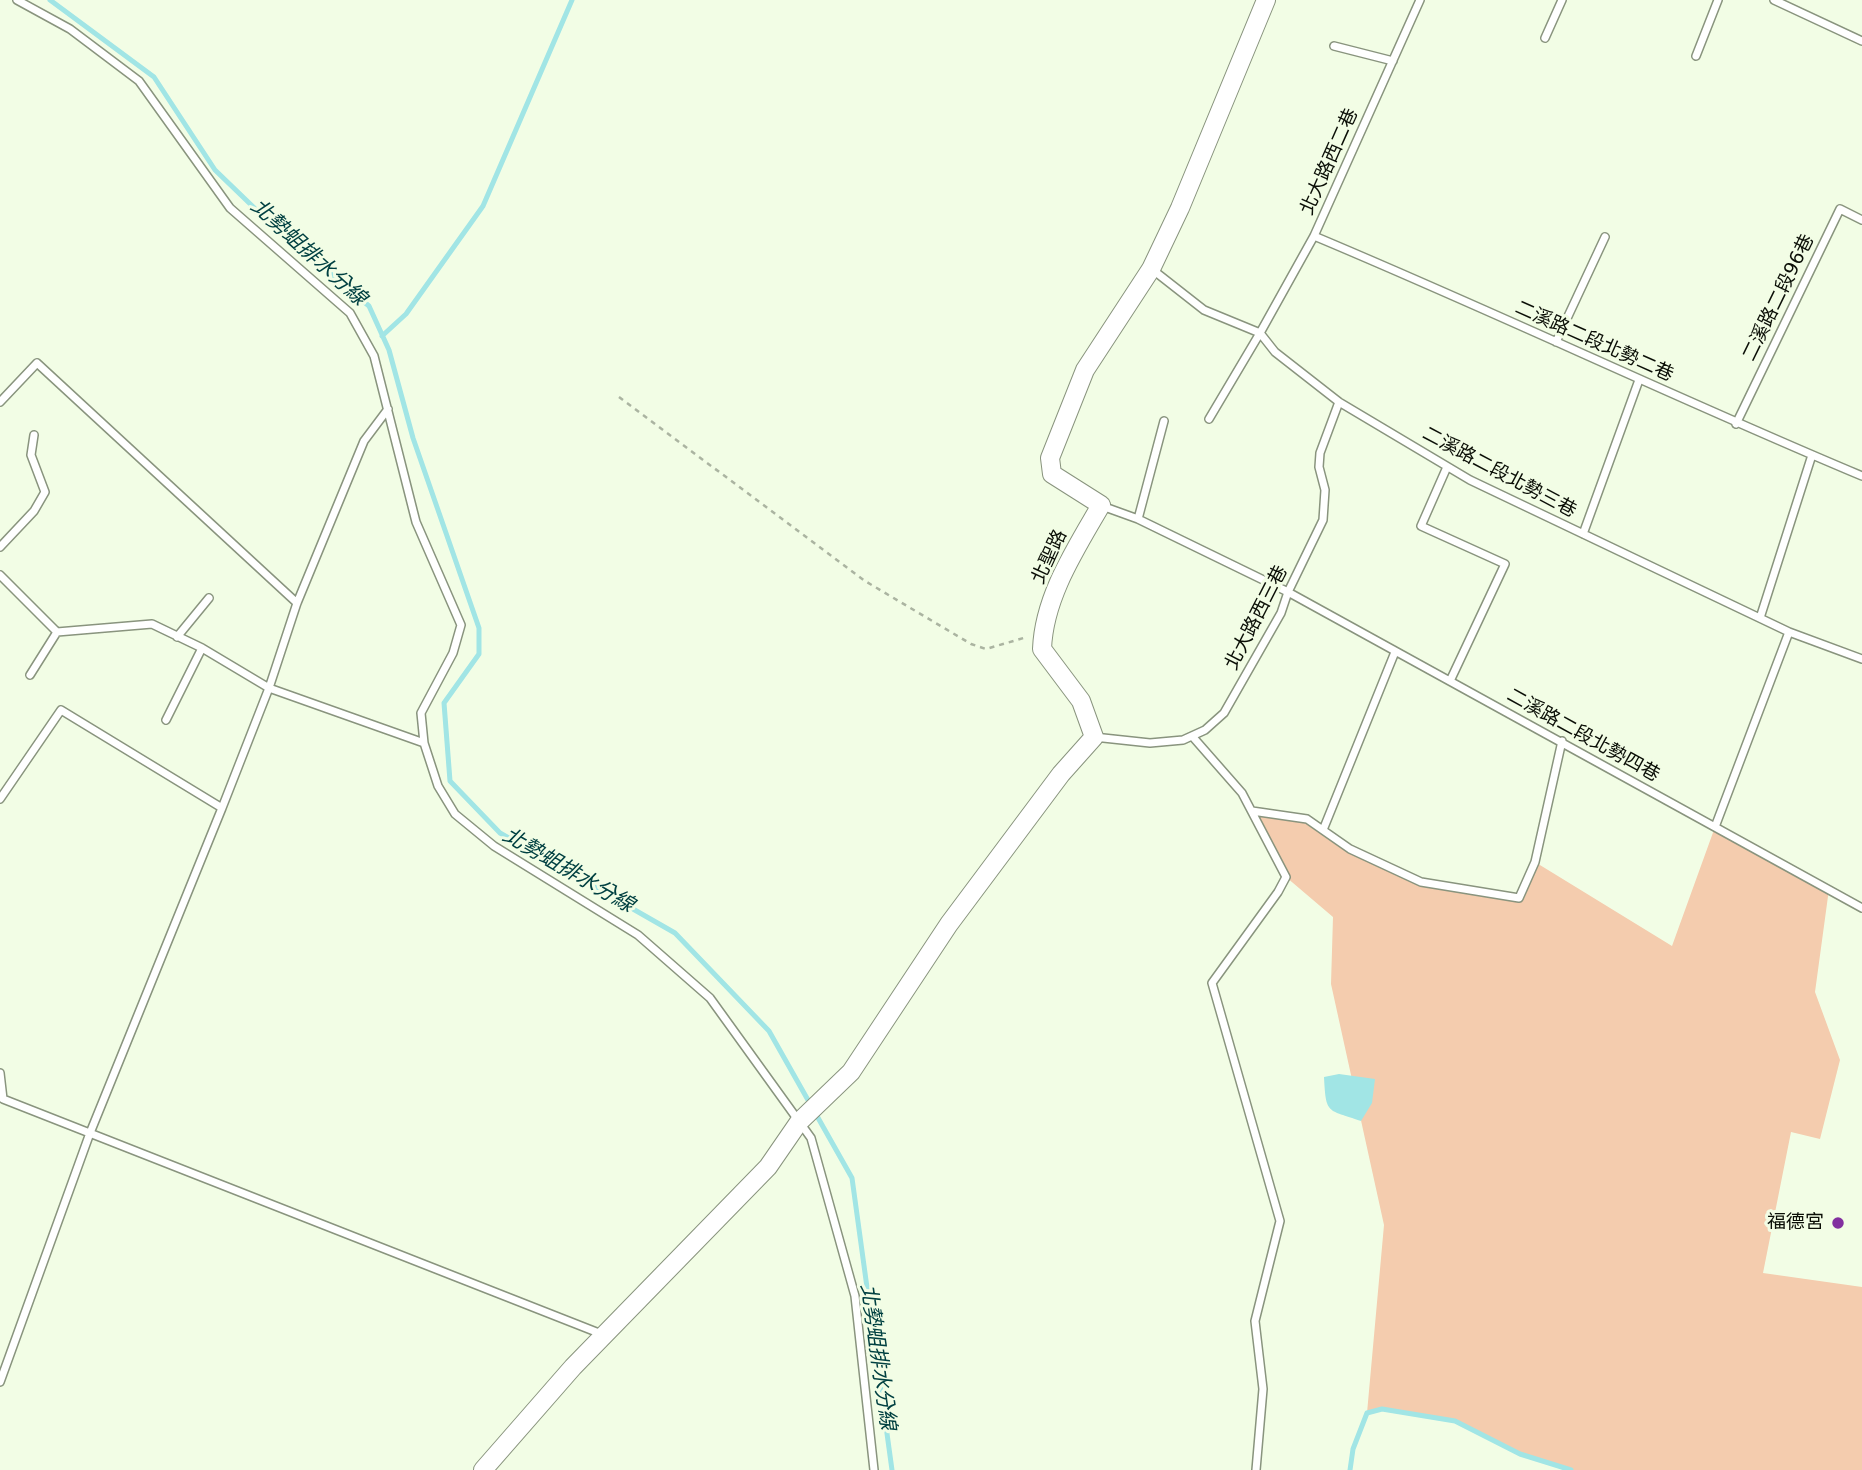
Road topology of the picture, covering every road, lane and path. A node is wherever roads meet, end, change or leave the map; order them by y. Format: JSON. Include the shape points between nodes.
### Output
{"nodes":[{"id":1,"x":16,"y":0,"type":"edge"},
{"id":2,"x":1266,"y":0,"type":"edge"},
{"id":3,"x":1420,"y":0,"type":"edge"},
{"id":4,"x":1562,"y":0,"type":"edge"},
{"id":5,"x":1718,"y":0,"type":"edge"},
{"id":6,"x":1774,"y":0,"type":"edge"},
{"id":7,"x":1545,"y":38,"type":"dead end"},
{"id":8,"x":1862,"y":41,"type":"edge"},
{"id":9,"x":1334,"y":46,"type":"dead end"},
{"id":10,"x":1696,"y":56,"type":"dead end"},
{"id":11,"x":1393,"y":61,"type":"junction"},
{"id":12,"x":1862,"y":220,"type":"edge"},
{"id":13,"x":1314,"y":236,"type":"junction"},
{"id":14,"x":1605,"y":237,"type":"dead end"},
{"id":15,"x":1151,"y":269,"type":"junction"},
{"id":16,"x":1260,"y":332,"type":"junction"},
{"id":17,"x":1556,"y":342,"type":"junction"},
{"id":18,"x":1639,"y":380,"type":"junction"},
{"id":19,"x":620,"y":397,"type":"dead end"},
{"id":20,"x":0,"y":402,"type":"edge"},
{"id":21,"x":1339,"y":402,"type":"junction"},
{"id":22,"x":388,"y":409,"type":"junction"},
{"id":23,"x":1209,"y":418,"type":"dead end"},
{"id":24,"x":1164,"y":421,"type":"dead end"},
{"id":25,"x":1736,"y":424,"type":"junction"},
{"id":26,"x":34,"y":435,"type":"dead end"},
{"id":27,"x":1812,"y":455,"type":"junction"},
{"id":28,"x":1447,"y":467,"type":"junction"},
{"id":29,"x":1862,"y":476,"type":"edge"},
{"id":30,"x":1101,"y":505,"type":"junction"},
{"id":31,"x":1138,"y":519,"type":"junction"},
{"id":32,"x":1583,"y":534,"type":"junction"},
{"id":33,"x":0,"y":547,"type":"edge"},
{"id":34,"x":0,"y":575,"type":"edge"},
{"id":35,"x":1288,"y":593,"type":"junction"},
{"id":36,"x":209,"y":598,"type":"dead end"},
{"id":37,"x":297,"y":603,"type":"junction"},
{"id":38,"x":1760,"y":618,"type":"junction"},
{"id":39,"x":1043,"y":630,"type":"junction"},
{"id":40,"x":57,"y":632,"type":"junction"},
{"id":41,"x":1789,"y":632,"type":"junction"},
{"id":42,"x":177,"y":637,"type":"junction"},
{"id":43,"x":202,"y":649,"type":"junction"},
{"id":44,"x":1395,"y":652,"type":"junction"},
{"id":45,"x":1862,"y":659,"type":"edge"},
{"id":46,"x":30,"y":675,"type":"dead end"},
{"id":47,"x":1450,"y":681,"type":"junction"},
{"id":48,"x":269,"y":688,"type":"junction"},
{"id":49,"x":166,"y":720,"type":"dead end"},
{"id":50,"x":1192,"y":736,"type":"junction"},
{"id":51,"x":1094,"y":737,"type":"junction"},
{"id":52,"x":1562,"y":741,"type":"junction"},
{"id":53,"x":424,"y":743,"type":"junction"},
{"id":54,"x":0,"y":799,"type":"edge"},
{"id":55,"x":222,"y":808,"type":"junction"},
{"id":56,"x":1252,"y":811,"type":"junction"},
{"id":57,"x":1715,"y":827,"type":"junction"},
{"id":58,"x":1323,"y":830,"type":"junction"},
{"id":59,"x":1862,"y":908,"type":"edge"},
{"id":60,"x":0,"y":1073,"type":"edge"},
{"id":61,"x":808,"y":1113,"type":"junction"},
{"id":62,"x":90,"y":1133,"type":"junction"},
{"id":63,"x":604,"y":1335,"type":"junction"},
{"id":64,"x":0,"y":1382,"type":"edge"},
{"id":65,"x":483,"y":1470,"type":"edge"},
{"id":66,"x":874,"y":1470,"type":"edge"},
{"id":67,"x":1256,"y":1470,"type":"edge"}],
"edges":[{"from":1,"to":22,"type":"lane","via":[[70,29],[139,81],[230,208],[350,313],[374,356]]},
{"from":2,"to":15,"type":"street"},
{"from":3,"to":11,"type":"lane","name":"北大路西二巷"},
{"from":4,"to":7,"type":"lane"},
{"from":5,"to":10,"type":"lane"},
{"from":6,"to":8,"type":"lane"},
{"from":9,"to":11,"type":"lane"},
{"from":11,"to":13,"type":"lane","name":"北大路西二巷"},
{"from":12,"to":25,"type":"lane","name":"二溪路二段96巷","via":[[1840,209]]},
{"from":13,"to":16,"type":"lane","name":"北大路西二巷"},
{"from":13,"to":17,"type":"lane","name":"二溪路二段北勢二巷"},
{"from":14,"to":17,"type":"lane"},
{"from":15,"to":16,"type":"lane","name":"二溪路二段北勢三巷","via":[[1204,310]]},
{"from":15,"to":30,"type":"street","via":[[1085,370],[1051,458],[1052,474]]},
{"from":16,"to":21,"type":"lane","name":"二溪路二段北勢三巷","via":[[1275,352]]},
{"from":16,"to":23,"type":"lane","name":"北大路西二巷"},
{"from":17,"to":18,"type":"lane","name":"二溪路二段北勢二巷"},
{"from":18,"to":25,"type":"lane","name":"二溪路二段北勢二巷"},
{"from":18,"to":32,"type":"lane"},
{"from":19,"to":39,"type":"path","via":[[865,581],[971,644],[986,649]]},
{"from":20,"to":37,"type":"lane","via":[[37,363]]},
{"from":21,"to":28,"type":"lane","name":"二溪路二段北勢三巷"},
{"from":21,"to":35,"type":"lane","name":"北大路西三巷","via":[[1320,453],[1323,520]]},
{"from":22,"to":37,"type":"lane","via":[[364,441]]},
{"from":22,"to":53,"type":"lane","via":[[416,522],[461,625],[453,653],[421,713]]},
{"from":24,"to":31,"type":"lane"},
{"from":25,"to":27,"type":"lane","name":"二溪路二段北勢二巷"},
{"from":26,"to":33,"type":"lane","via":[[31,455],[45,492],[34,511]]},
{"from":27,"to":29,"type":"lane","name":"二溪路二段北勢二巷"},
{"from":27,"to":38,"type":"lane"},
{"from":28,"to":32,"type":"lane","name":"二溪路二段北勢三巷"},
{"from":28,"to":47,"type":"lane","via":[[1420,526],[1505,564]]},
{"from":30,"to":31,"type":"lane"},
{"from":30,"to":39,"type":"street","name":"北聖路","via":[[1064,569]]},
{"from":31,"to":35,"type":"lane"},
{"from":32,"to":38,"type":"lane","name":"二溪路二段北勢三巷"},
{"from":34,"to":40,"type":"lane"},
{"from":35,"to":44,"type":"lane","name":"二溪路二段北勢四巷"},
{"from":35,"to":50,"type":"lane","name":"北大路西三巷","via":[[1224,713]]},
{"from":36,"to":42,"type":"lane"},
{"from":37,"to":48,"type":"lane"},
{"from":38,"to":41,"type":"lane","name":"二溪路二段北勢三巷"},
{"from":39,"to":51,"type":"street","via":[[1042,649],[1081,701]]},
{"from":40,"to":42,"type":"lane","via":[[152,624]]},
{"from":40,"to":46,"type":"lane"},
{"from":41,"to":45,"type":"lane","name":"二溪路二段北勢三巷"},
{"from":41,"to":57,"type":"lane"},
{"from":42,"to":43,"type":"lane"},
{"from":43,"to":48,"type":"lane"},
{"from":43,"to":49,"type":"lane"},
{"from":44,"to":47,"type":"lane","name":"二溪路二段北勢四巷"},
{"from":44,"to":58,"type":"lane"},
{"from":47,"to":52,"type":"lane","name":"二溪路二段北勢四巷"},
{"from":48,"to":53,"type":"lane"},
{"from":48,"to":55,"type":"lane"},
{"from":50,"to":51,"type":"lane","name":"北大路西三巷","via":[[1150,743]]},
{"from":50,"to":56,"type":"lane"},
{"from":51,"to":61,"type":"street","via":[[949,923],[851,1072]]},
{"from":52,"to":57,"type":"lane","name":"二溪路二段北勢四巷"},
{"from":52,"to":58,"type":"lane","via":[[1535,862],[1519,898],[1421,882],[1350,849]]},
{"from":53,"to":61,"type":"lane","via":[[455,814],[494,845],[638,935],[710,998]]},
{"from":54,"to":55,"type":"lane","via":[[61,710]]},
{"from":55,"to":62,"type":"lane"},
{"from":56,"to":58,"type":"lane","via":[[1307,819]]},
{"from":56,"to":67,"type":"lane","via":[[1286,877],[1212,983],[1280,1221],[1255,1321],[1263,1389]]},
{"from":57,"to":59,"type":"lane","name":"二溪路二段北勢四巷"},
{"from":60,"to":62,"type":"lane","via":[[3,1099]]},
{"from":61,"to":63,"type":"street","via":[[768,1167]]},
{"from":61,"to":66,"type":"lane","via":[[855,1296]]},
{"from":62,"to":63,"type":"lane"},
{"from":62,"to":64,"type":"lane"},
{"from":63,"to":65,"type":"street"}]}
